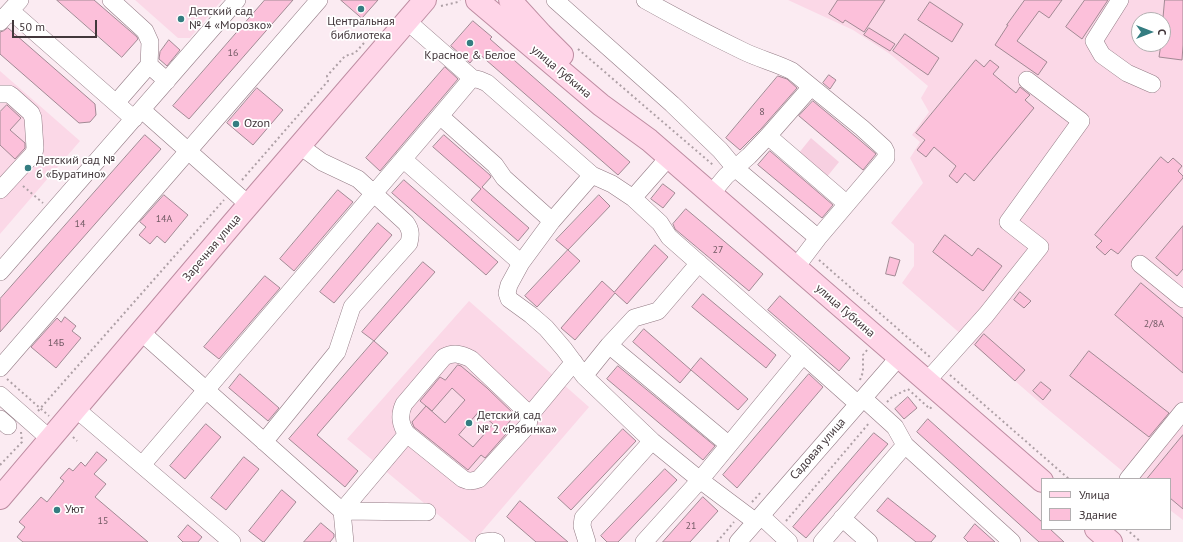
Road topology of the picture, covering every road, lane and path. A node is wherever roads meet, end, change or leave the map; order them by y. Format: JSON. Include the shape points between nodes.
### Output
{"nodes":[{"id":1,"x":112,"y":0,"type":"edge"},
{"id":2,"x":237,"y":0,"type":"edge"},
{"id":3,"x":319,"y":0,"type":"edge"},
{"id":4,"x":460,"y":0,"type":"edge"},
{"id":5,"x":477,"y":0,"type":"edge"},
{"id":6,"x":510,"y":0,"type":"edge"},
{"id":7,"x":555,"y":0,"type":"edge"},
{"id":8,"x":644,"y":0,"type":"edge"},
{"id":9,"x":1120,"y":0,"type":"edge"},
{"id":10,"x":431,"y":1,"type":"edge"},
{"id":11,"x":10,"y":11,"type":"edge"},
{"id":12,"x":407,"y":20,"type":"junction"},
{"id":13,"x":366,"y":42,"type":"dead end"},
{"id":14,"x":573,"y":44,"type":"dead end"},
{"id":15,"x":149,"y":65,"type":"junction"},
{"id":16,"x":472,"y":78,"type":"junction"},
{"id":17,"x":1027,"y":80,"type":"dead end"},
{"id":18,"x":167,"y":81,"type":"junction"},
{"id":19,"x":1152,"y":84,"type":"dead end"},
{"id":20,"x":811,"y":87,"type":"junction"},
{"id":21,"x":0,"y":94,"type":"edge"},
{"id":22,"x":116,"y":103,"type":"junction"},
{"id":23,"x":138,"y":114,"type":"junction"},
{"id":24,"x":440,"y":116,"type":"junction"},
{"id":25,"x":768,"y":136,"type":"junction"},
{"id":26,"x":649,"y":140,"type":"junction"},
{"id":27,"x":300,"y":146,"type":"junction"},
{"id":28,"x":188,"y":151,"type":"junction"},
{"id":29,"x":669,"y":157,"type":"junction"},
{"id":30,"x":403,"y":158,"type":"junction"},
{"id":31,"x":730,"y":172,"type":"junction"},
{"id":32,"x":592,"y":175,"type":"junction"},
{"id":33,"x":13,"y":176,"type":"junction"},
{"id":34,"x":0,"y":190,"type":"edge"},
{"id":35,"x":233,"y":190,"type":"junction"},
{"id":36,"x":374,"y":193,"type":"junction"},
{"id":37,"x":711,"y":194,"type":"junction"},
{"id":38,"x":633,"y":198,"type":"junction"},
{"id":39,"x":847,"y":204,"type":"junction"},
{"id":40,"x":249,"y":205,"type":"junction"},
{"id":41,"x":53,"y":212,"type":"junction"},
{"id":42,"x":552,"y":221,"type":"junction"},
{"id":43,"x":813,"y":244,"type":"junction"},
{"id":44,"x":521,"y":263,"type":"junction"},
{"id":45,"x":699,"y":263,"type":"junction"},
{"id":46,"x":1140,"y":264,"type":"dead end"},
{"id":47,"x":796,"y":267,"type":"junction"},
{"id":48,"x":0,"y":272,"type":"edge"},
{"id":49,"x":1183,"y":299,"type":"edge"},
{"id":50,"x":141,"y":332,"type":"junction"},
{"id":51,"x":609,"y":346,"type":"junction"},
{"id":52,"x":803,"y":355,"type":"junction"},
{"id":53,"x":899,"y":357,"type":"junction"},
{"id":54,"x":574,"y":362,"type":"junction"},
{"id":55,"x":3,"y":373,"type":"edge"},
{"id":56,"x":934,"y":374,"type":"junction"},
{"id":57,"x":584,"y":376,"type":"junction"},
{"id":58,"x":206,"y":390,"type":"junction"},
{"id":59,"x":0,"y":395,"type":"edge"},
{"id":60,"x":860,"y":401,"type":"junction"},
{"id":61,"x":76,"y":409,"type":"junction"},
{"id":62,"x":930,"y":409,"type":"dead end"},
{"id":63,"x":879,"y":412,"type":"junction"},
{"id":64,"x":1183,"y":412,"type":"edge"},
{"id":65,"x":34,"y":414,"type":"junction"},
{"id":66,"x":530,"y":414,"type":"junction"},
{"id":67,"x":407,"y":434,"type":"junction"},
{"id":68,"x":50,"y":439,"type":"junction"},
{"id":69,"x":652,"y":441,"type":"junction"},
{"id":70,"x":264,"y":442,"type":"junction"},
{"id":71,"x":729,"y":445,"type":"junction"},
{"id":72,"x":905,"y":445,"type":"junction"},
{"id":73,"x":142,"y":465,"type":"junction"},
{"id":74,"x":0,"y":466,"type":"edge"},
{"id":75,"x":1068,"y":478,"type":"edge"},
{"id":76,"x":1129,"y":478,"type":"edge"},
{"id":77,"x":700,"y":480,"type":"junction"},
{"id":78,"x":1041,"y":481,"type":"edge"},
{"id":79,"x":0,"y":498,"type":"edge"},
{"id":80,"x":342,"y":511,"type":"junction"},
{"id":81,"x":427,"y":512,"type":"dead end"},
{"id":82,"x":842,"y":518,"type":"junction"},
{"id":83,"x":758,"y":519,"type":"junction"},
{"id":84,"x":1097,"y":530,"type":"edge"},
{"id":85,"x":1127,"y":530,"type":"edge"},
{"id":86,"x":783,"y":536,"type":"edge"},
{"id":87,"x":232,"y":542,"type":"edge"},
{"id":88,"x":345,"y":542,"type":"edge"},
{"id":89,"x":484,"y":542,"type":"edge"},
{"id":90,"x":496,"y":542,"type":"edge"},
{"id":91,"x":587,"y":542,"type":"edge"},
{"id":92,"x":644,"y":542,"type":"edge"},
{"id":93,"x":738,"y":542,"type":"edge"},
{"id":94,"x":822,"y":542,"type":"edge"},
{"id":95,"x":869,"y":542,"type":"edge"},
{"id":96,"x":1012,"y":542,"type":"edge"},
{"id":97,"x":1111,"y":542,"type":"edge"},
{"id":98,"x":1141,"y":542,"type":"edge"}],
"edges":[{"from":1,"to":15,"type":"street","via":[[145,30],[150,42]]},
{"from":2,"to":18,"type":"street"},
{"from":3,"to":28,"type":"street"},
{"from":4,"to":10,"type":"path","via":[[440,6]]},
{"from":5,"to":26,"type":"main road","name":"улица Губкина","via":[[601,105]]},
{"from":6,"to":26,"type":"main road","name":"улица Губкина"},
{"from":7,"to":31,"type":"street","via":[[720,150]]},
{"from":8,"to":20,"type":"street","via":[[718,39],[792,71]]},
{"from":9,"to":19,"type":"street","via":[[1094,41],[1102,55],[1127,73]]},
{"from":10,"to":12,"type":"main road","name":"Заречная улица"},
{"from":11,"to":22,"type":"street"},
{"from":12,"to":16,"type":"street"},
{"from":12,"to":27,"type":"main road","name":"Заречная улица"},
{"from":13,"to":35,"type":"path","via":[[355,53],[345,56],[327,76],[328,81]]},
{"from":14,"to":31,"type":"path"},
{"from":15,"to":18,"type":"street"},
{"from":15,"to":22,"type":"street"},
{"from":16,"to":24,"type":"street"},
{"from":16,"to":32,"type":"street","via":[[487,83]]},
{"from":17,"to":56,"type":"street","via":[[1081,121],[1008,222],[1040,247],[986,315]]},
{"from":18,"to":23,"type":"street"},
{"from":20,"to":25,"type":"street"},
{"from":20,"to":39,"type":"street","via":[[862,128],[886,152],[886,158]]},
{"from":21,"to":33,"type":"street","via":[[12,96],[31,113],[33,118],[34,153]]},
{"from":22,"to":23,"type":"street"},
{"from":23,"to":28,"type":"street"},
{"from":23,"to":41,"type":"street"},
{"from":24,"to":30,"type":"street"},
{"from":24,"to":42,"type":"street"},
{"from":25,"to":31,"type":"street"},
{"from":25,"to":39,"type":"street"},
{"from":26,"to":29,"type":"main road","name":"улица Губкина"},
{"from":27,"to":36,"type":"street","via":[[313,157],[358,179]]},
{"from":27,"to":40,"type":"main road","name":"Заречная улица"},
{"from":28,"to":35,"type":"street"},
{"from":28,"to":55,"type":"street"},
{"from":29,"to":37,"type":"main road","name":"улица Губкина"},
{"from":29,"to":38,"type":"street"},
{"from":30,"to":36,"type":"street"},
{"from":30,"to":44,"type":"street"},
{"from":31,"to":37,"type":"street"},
{"from":31,"to":43,"type":"street"},
{"from":32,"to":38,"type":"street"},
{"from":32,"to":42,"type":"street"},
{"from":33,"to":34,"type":"street"},
{"from":33,"to":41,"type":"path"},
{"from":35,"to":40,"type":"street"},
{"from":35,"to":65,"type":"path"},
{"from":36,"to":58,"type":"street"},
{"from":36,"to":70,"type":"street","via":[[406,222],[410,229],[409,243],[352,307],[337,352]]},
{"from":37,"to":47,"type":"main road","name":"улица Губкина"},
{"from":38,"to":45,"type":"street","via":[[660,222],[669,237]]},
{"from":39,"to":43,"type":"street"},
{"from":40,"to":50,"type":"main road","name":"Заречная улица"},
{"from":41,"to":48,"type":"street"},
{"from":42,"to":44,"type":"street"},
{"from":43,"to":47,"type":"street"},
{"from":43,"to":56,"type":"path","via":[[892,323]]},
{"from":44,"to":54,"type":"street","via":[[509,285],[509,300],[546,328]]},
{"from":45,"to":51,"type":"street","via":[[658,311],[634,318]]},
{"from":45,"to":52,"type":"street"},
{"from":46,"to":49,"type":"street"},
{"from":47,"to":53,"type":"main road","name":"улица Губкина"},
{"from":50,"to":58,"type":"street"},
{"from":50,"to":61,"type":"main road","name":"Заречная улица"},
{"from":51,"to":57,"type":"street"},
{"from":51,"to":71,"type":"street"},
{"from":52,"to":60,"type":"street"},
{"from":52,"to":71,"type":"street"},
{"from":53,"to":56,"type":"main road","name":"улица Губкина"},
{"from":53,"to":60,"type":"street","name":"Садовая улица"},
{"from":54,"to":57,"type":"street"},
{"from":54,"to":66,"type":"street"},
{"from":55,"to":65,"type":"path"},
{"from":56,"to":75,"type":"path"},
{"from":56,"to":78,"type":"main road","name":"улица Губкина"},
{"from":57,"to":69,"type":"street"},
{"from":58,"to":70,"type":"street"},
{"from":58,"to":73,"type":"street"},
{"from":59,"to":65,"type":"street"},
{"from":60,"to":63,"type":"street"},
{"from":60,"to":83,"type":"street","name":"Садовая улица"},
{"from":61,"to":68,"type":"main road","name":"Заречная улица"},
{"from":61,"to":73,"type":"street"},
{"from":62,"to":63,"type":"path","via":[[908,389],[892,397]]},
{"from":63,"to":72,"type":"street","via":[[895,427]]},
{"from":63,"to":86,"type":"path"},
{"from":64,"to":76,"type":"street"},
{"from":65,"to":68,"type":"street"},
{"from":65,"to":74,"type":"path","via":[[20,430],[22,442]]},
{"from":66,"to":67,"type":"street","via":[[528,425],[479,480],[473,481],[463,480]]},
{"from":66,"to":67,"type":"street","via":[[471,359],[464,355],[449,355],[444,357],[404,404],[401,425]]},
{"from":67,"to":80,"type":"street"},
{"from":68,"to":79,"type":"main road","name":"Заречная улица"},
{"from":69,"to":77,"type":"street"},
{"from":69,"to":91,"type":"street","via":[[583,518],[582,526]]},
{"from":70,"to":80,"type":"street"},
{"from":71,"to":77,"type":"street"},
{"from":72,"to":82,"type":"street"},
{"from":72,"to":96,"type":"street"},
{"from":73,"to":87,"type":"street"},
{"from":77,"to":83,"type":"street"},
{"from":77,"to":92,"type":"street"},
{"from":80,"to":81,"type":"street"},
{"from":80,"to":88,"type":"street"},
{"from":82,"to":94,"type":"street"},
{"from":82,"to":95,"type":"street"},
{"from":83,"to":86,"type":"street"},
{"from":83,"to":93,"type":"street","name":"Садовая улица"},
{"from":84,"to":97,"type":"main road"},
{"from":85,"to":98,"type":"path"},
{"from":89,"to":90,"type":"street"}]}
